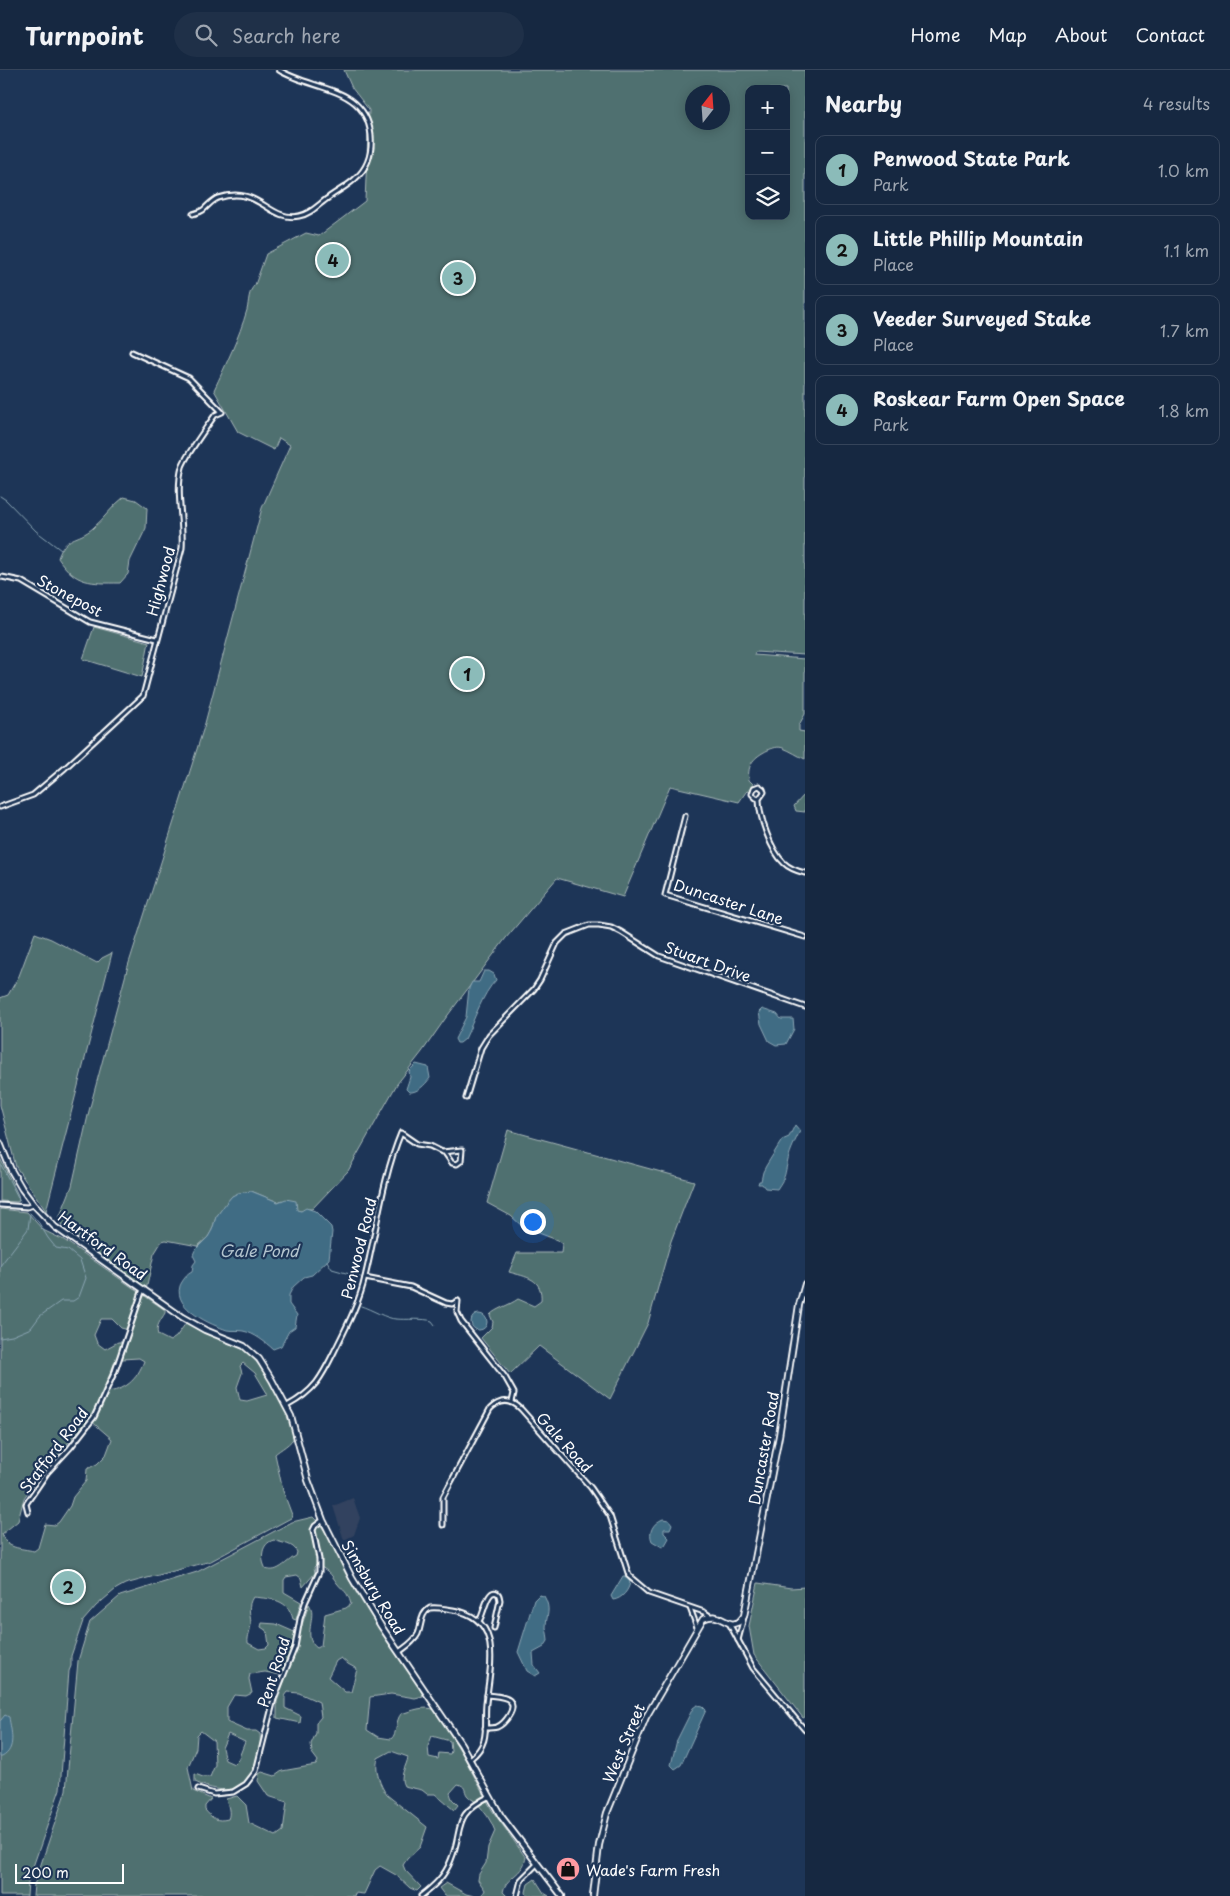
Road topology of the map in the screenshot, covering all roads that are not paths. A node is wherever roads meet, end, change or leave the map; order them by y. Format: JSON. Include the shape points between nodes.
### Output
{"nodes":[{"id":1,"x":279,"y":70,"type":"edge"},
{"id":2,"x":193,"y":214,"type":"dead end"},
{"id":3,"x":132,"y":352,"type":"dead end"},
{"id":4,"x":2,"y":577,"type":"dead end"},
{"id":5,"x":157,"y":639,"type":"junction"},
{"id":6,"x":759,"y":799,"type":"dead end"},
{"id":7,"x":0,"y":808,"type":"edge"},
{"id":8,"x":685,"y":816,"type":"dead end"},
{"id":9,"x":805,"y":873,"type":"edge"},
{"id":10,"x":805,"y":937,"type":"edge"},
{"id":11,"x":805,"y":1007,"type":"edge"},
{"id":12,"x":466,"y":1098,"type":"dead end"},
{"id":13,"x":0,"y":1143,"type":"edge"},
{"id":14,"x":445,"y":1153,"type":"junction"},
{"id":15,"x":0,"y":1205,"type":"edge"},
{"id":16,"x":34,"y":1206,"type":"junction"},
{"id":17,"x":365,"y":1278,"type":"junction"},
{"id":18,"x":805,"y":1284,"type":"edge"},
{"id":19,"x":143,"y":1289,"type":"junction"},
{"id":20,"x":170,"y":1309,"type":"joint"},
{"id":21,"x":512,"y":1402,"type":"junction"},
{"id":22,"x":286,"y":1406,"type":"junction"},
{"id":23,"x":28,"y":1512,"type":"dead end"},
{"id":24,"x":323,"y":1520,"type":"junction"},
{"id":25,"x":443,"y":1525,"type":"dead end"},
{"id":26,"x":689,"y":1607,"type":"junction"},
{"id":27,"x":710,"y":1616,"type":"junction"},
{"id":28,"x":744,"y":1616,"type":"junction"},
{"id":29,"x":479,"y":1621,"type":"junction"},
{"id":30,"x":728,"y":1623,"type":"junction"},
{"id":31,"x":697,"y":1626,"type":"junction"},
{"id":32,"x":494,"y":1628,"type":"dead end"},
{"id":33,"x":738,"y":1641,"type":"junction"},
{"id":34,"x":399,"y":1652,"type":"junction"},
{"id":35,"x":487,"y":1695,"type":"junction"},
{"id":36,"x":485,"y":1728,"type":"junction"},
{"id":37,"x":805,"y":1730,"type":"edge"},
{"id":38,"x":470,"y":1759,"type":"junction"},
{"id":39,"x":198,"y":1789,"type":"dead end"},
{"id":40,"x":490,"y":1796,"type":"junction"},
{"id":41,"x":537,"y":1864,"type":"junction"},
{"id":42,"x":421,"y":1896,"type":"edge"},
{"id":43,"x":517,"y":1896,"type":"edge"},
{"id":44,"x":562,"y":1896,"type":"edge"},
{"id":45,"x":593,"y":1896,"type":"edge"}],
"edges":[{"from":1,"to":2,"type":"street","via":[[346,98],[359,108],[371,129],[370,153],[364,168],[356,178],[308,213],[298,216],[284,216],[240,194],[215,199]]},
{"from":3,"to":5,"type":"street","name":"Highwood","via":[[189,378],[222,412],[215,414],[182,467],[179,488],[182,548]]},
{"from":4,"to":5,"type":"street","name":"Stonepost","via":[[21,582],[90,622]]},
{"from":5,"to":7,"type":"street","name":"Highwood","via":[[143,696],[33,794]]},
{"from":6,"to":9,"type":"street","via":[[763,823],[778,857],[790,868]]},
{"from":8,"to":10,"type":"street","name":"Duncaster Lane","via":[[664,895]]},
{"from":11,"to":12,"type":"street","name":"Stuart Drive","via":[[659,956],[611,927],[589,925],[566,934],[557,943],[534,989],[489,1036],[481,1048]]},
{"from":13,"to":16,"type":"main road","name":"Hartford Road","via":[[16,1179]]},
{"from":14,"to":14,"type":"street","via":[[462,1150],[461,1161],[452,1163]]},
{"from":14,"to":17,"type":"street","name":"Penwood Road","via":[[417,1144],[401,1133]]},
{"from":15,"to":16,"type":"street"},
{"from":16,"to":19,"type":"main road","name":"Hartford Road","via":[[61,1233]]},
{"from":17,"to":21,"type":"street","via":[[411,1287],[452,1304],[458,1301],[457,1312],[461,1321],[505,1376],[514,1393]]},
{"from":17,"to":22,"type":"street","name":"Penwood Road","via":[[353,1313],[322,1378],[305,1395]]},
{"from":18,"to":28,"type":"main road","name":"Duncaster Road","via":[[797,1313],[779,1436]]},
{"from":19,"to":20,"type":"main road","name":"Hartford Road"},
{"from":19,"to":23,"type":"street","name":"Stafford Road","via":[[115,1371],[94,1417],[42,1480],[26,1504]]},
{"from":20,"to":22,"type":"main road","name":"Simsbury Road","via":[[195,1325],[251,1351],[264,1366]]},
{"from":21,"to":25,"type":"street","via":[[499,1402],[490,1409],[443,1497]]},
{"from":21,"to":26,"type":"street","name":"Gale Road","via":[[591,1488],[610,1516],[629,1576],[649,1593]]},
{"from":22,"to":24,"type":"main road","name":"Simsbury Road"},
{"from":24,"to":34,"type":"main road","name":"Simsbury Road","via":[[352,1578]]},
{"from":24,"to":39,"type":"street","name":"Pent Road","via":[[313,1530],[319,1572],[305,1603],[295,1647],[274,1699],[256,1771],[246,1784],[233,1792],[217,1794]]},
{"from":26,"to":27,"type":"street","name":"Gale Road"},
{"from":26,"to":31,"type":"street"},
{"from":27,"to":30,"type":"main road","via":[[717,1616]]},
{"from":27,"to":31,"type":"main road","name":"West Street"},
{"from":28,"to":30,"type":"main road","via":[[739,1622]]},
{"from":28,"to":33,"type":"street","name":"Duncaster Road"},
{"from":29,"to":32,"type":"street","via":[[488,1595],[496,1593],[500,1600]]},
{"from":29,"to":34,"type":"street","via":[[461,1612],[429,1608],[423,1614],[415,1638]]},
{"from":29,"to":35,"type":"street","via":[[492,1653]]},
{"from":30,"to":33,"type":"street"},
{"from":31,"to":45,"type":"main road","name":"West Street","via":[[646,1717],[607,1813],[599,1845]]},
{"from":33,"to":37,"type":"street","via":[[753,1668]]},
{"from":34,"to":38,"type":"main road","name":"Simsbury Road"},
{"from":35,"to":36,"type":"street"},
{"from":35,"to":36,"type":"street","via":[[508,1700],[512,1707],[500,1725]]},
{"from":36,"to":38,"type":"street","via":[[483,1746]]},
{"from":38,"to":40,"type":"main road","name":"Simsbury Road"},
{"from":40,"to":41,"type":"main road","name":"Simsbury Road"},
{"from":40,"to":42,"type":"street","via":[[463,1817],[447,1868],[437,1883]]},
{"from":41,"to":43,"type":"street","via":[[521,1880]]},
{"from":41,"to":44,"type":"main road","name":"Simsbury Road"}]}
